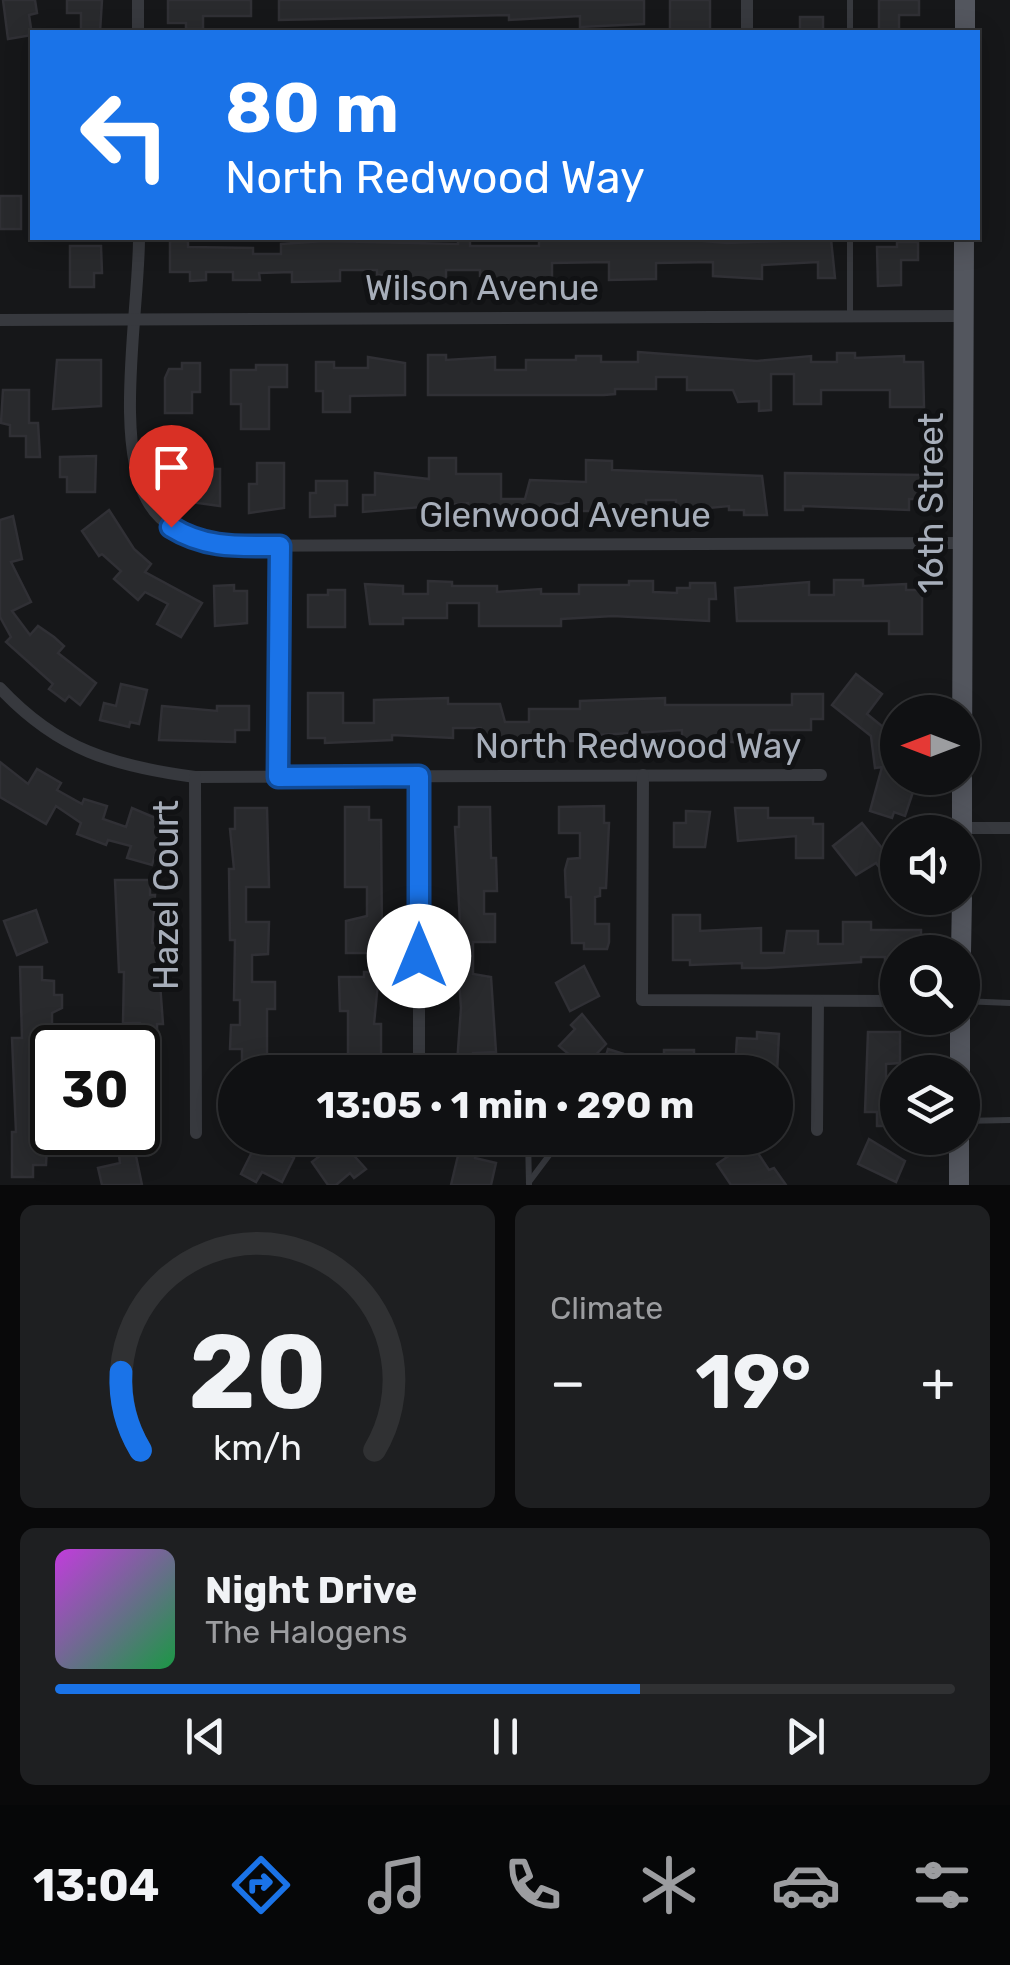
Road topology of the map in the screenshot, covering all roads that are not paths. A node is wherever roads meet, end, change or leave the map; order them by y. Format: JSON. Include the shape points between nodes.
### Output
{"nodes":[{"id":1,"x":138,"y":0,"type":"edge"},
{"id":2,"x":747,"y":0,"type":"edge"},
{"id":3,"x":850,"y":0,"type":"edge"},
{"id":4,"x":965,"y":0,"type":"edge"},
{"id":5,"x":138,"y":30,"type":"edge"},
{"id":6,"x":747,"y":30,"type":"edge"},
{"id":7,"x":850,"y":30,"type":"edge"},
{"id":8,"x":965,"y":30,"type":"edge"},
{"id":9,"x":139,"y":240,"type":"edge"},
{"id":10,"x":850,"y":240,"type":"edge"},
{"id":11,"x":964,"y":240,"type":"edge"},
{"id":12,"x":850,"y":316,"type":"junction"},
{"id":13,"x":964,"y":316,"type":"junction"},
{"id":14,"x":0,"y":320,"type":"edge"},
{"id":15,"x":135,"y":320,"type":"junction"},
{"id":16,"x":963,"y":544,"type":"junction"},
{"id":17,"x":280,"y":546,"type":"junction"},
{"id":18,"x":0,"y":688,"type":"edge"},
{"id":19,"x":962,"y":695,"type":"edge"},
{"id":20,"x":643,"y":775,"type":"junction"},
{"id":21,"x":822,"y":775,"type":"dead end"},
{"id":22,"x":419,"y":776,"type":"junction"},
{"id":23,"x":195,"y":777,"type":"junction"},
{"id":24,"x":278,"y":777,"type":"junction"},
{"id":25,"x":1010,"y":828,"type":"edge"},
{"id":26,"x":980,"y":829,"type":"edge"},
{"id":27,"x":818,"y":1001,"type":"junction"},
{"id":28,"x":880,"y":1001,"type":"edge"},
{"id":29,"x":980,"y":1002,"type":"edge"},
{"id":30,"x":1010,"y":1003,"type":"edge"},
{"id":31,"x":419,"y":1055,"type":"edge"},
{"id":32,"x":1010,"y":1120,"type":"edge"},
{"id":33,"x":980,"y":1121,"type":"edge"},
{"id":34,"x":817,"y":1130,"type":"dead end"},
{"id":35,"x":196,"y":1133,"type":"dead end"},
{"id":36,"x":528,"y":1155,"type":"edge"},
{"id":37,"x":550,"y":1155,"type":"edge"},
{"id":38,"x":959,"y":1155,"type":"edge"},
{"id":39,"x":529,"y":1184,"type":"edge"},
{"id":40,"x":959,"y":1185,"type":"edge"}],
"edges":[{"from":1,"to":5,"type":"street"},
{"from":2,"to":6,"type":"street"},
{"from":3,"to":7,"type":"lane"},
{"from":4,"to":8,"type":"main road"},
{"from":9,"to":15,"type":"street"},
{"from":10,"to":12,"type":"lane"},
{"from":11,"to":13,"type":"main road","name":"16th Street"},
{"from":12,"to":13,"type":"street","name":"Wilson Avenue"},
{"from":12,"to":15,"type":"street","name":"Wilson Avenue"},
{"from":13,"to":16,"type":"main road","name":"16th Street"},
{"from":14,"to":15,"type":"street","name":"Wilson Avenue"},
{"from":15,"to":17,"type":"street","name":"Glenwood Avenue","via":[[133,454],[148,502],[190,539]]},
{"from":16,"to":17,"type":"street","name":"Glenwood Avenue"},
{"from":16,"to":19,"type":"main road","name":"16th Street"},
{"from":17,"to":24,"type":"street"},
{"from":18,"to":23,"type":"street","name":"North Redwood Way","via":[[63,742],[125,766]]},
{"from":20,"to":21,"type":"street","name":"North Redwood Way"},
{"from":20,"to":22,"type":"street","name":"North Redwood Way"},
{"from":20,"to":27,"type":"street","via":[[642,1000]]},
{"from":22,"to":24,"type":"street","name":"North Redwood Way"},
{"from":22,"to":31,"type":"street"},
{"from":23,"to":24,"type":"street","name":"North Redwood Way"},
{"from":23,"to":35,"type":"street","name":"Hazel Court"},
{"from":25,"to":26,"type":"street"},
{"from":27,"to":28,"type":"street"},
{"from":27,"to":34,"type":"street"},
{"from":29,"to":30,"type":"lane"},
{"from":32,"to":33,"type":"lane"},
{"from":36,"to":39,"type":"lane"},
{"from":37,"to":39,"type":"lane"},
{"from":38,"to":40,"type":"main road"}]}
